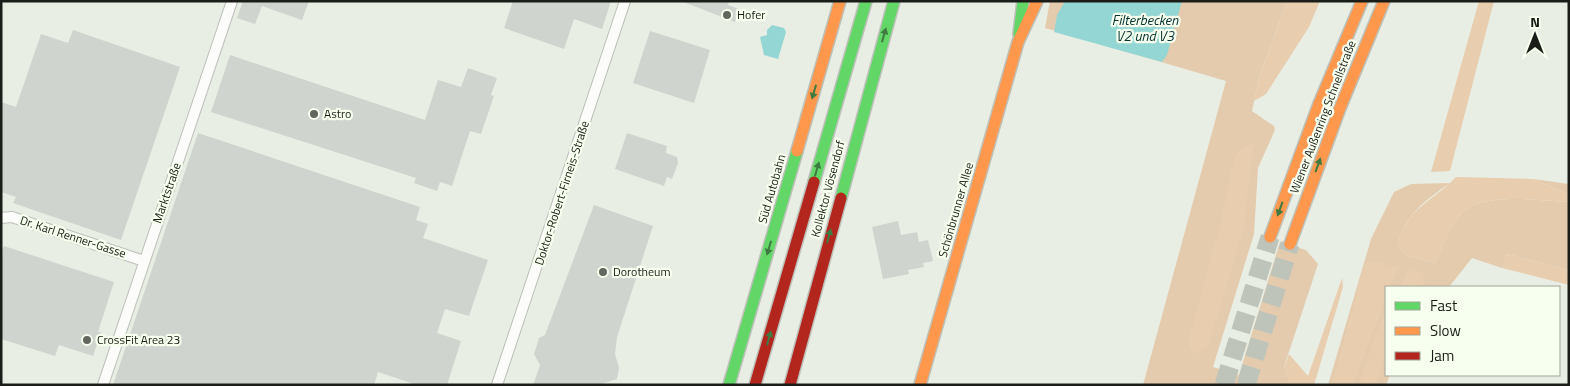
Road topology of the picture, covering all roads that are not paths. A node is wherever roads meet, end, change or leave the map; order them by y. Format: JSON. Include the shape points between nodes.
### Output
{"nodes":[{"id":1,"x":232,"y":1,"type":"edge"},
{"id":2,"x":625,"y":1,"type":"edge"},
{"id":3,"x":840,"y":1,"type":"edge"},
{"id":4,"x":866,"y":1,"type":"edge"},
{"id":5,"x":894,"y":1,"type":"edge"},
{"id":6,"x":1024,"y":1,"type":"edge"},
{"id":7,"x":1037,"y":1,"type":"edge"},
{"id":8,"x":1362,"y":1,"type":"edge"},
{"id":9,"x":1384,"y":1,"type":"edge"},
{"id":10,"x":1018,"y":42,"type":"junction"},
{"id":11,"x":1,"y":218,"type":"edge"},
{"id":12,"x":1270,"y":237,"type":"tunnel mouth"},
{"id":13,"x":1290,"y":244,"type":"tunnel mouth"},
{"id":14,"x":144,"y":261,"type":"junction"},
{"id":15,"x":102,"y":385,"type":"edge"},
{"id":16,"x":496,"y":385,"type":"edge"},
{"id":17,"x":729,"y":385,"type":"edge"},
{"id":18,"x":755,"y":385,"type":"edge"},
{"id":19,"x":790,"y":385,"type":"edge"},
{"id":20,"x":920,"y":385,"type":"edge"}],
"edges":[{"from":1,"to":14,"type":"street","name":"Marktstraße"},
{"from":2,"to":16,"type":"street","name":"Doktor-Robert-Firneis-Straße"},
{"from":3,"to":17,"type":"main road","name":"Süd Autobahn","one_way":true},
{"from":18,"to":4,"type":"main road","one_way":true},
{"from":19,"to":5,"type":"main road","name":"Kollektor Vösendorf","one_way":true},
{"from":6,"to":10,"type":"main road","name":"Schönbrunner Allee"},
{"from":7,"to":10,"type":"main road","name":"Schönbrunner Allee"},
{"from":8,"to":12,"type":"main road","name":"Wiener Außenring Schnellstraße","one_way":true,"via":[[1319,104]]},
{"from":13,"to":9,"type":"main road","name":"Wiener Außenring Schnellstraße","one_way":true},
{"from":10,"to":20,"type":"main road","name":"Schönbrunner Allee"},
{"from":11,"to":14,"type":"street","name":"Dr. Karl Renner-Gasse","via":[[12,217]]},
{"from":14,"to":15,"type":"street","name":"Marktstraße"}]}
